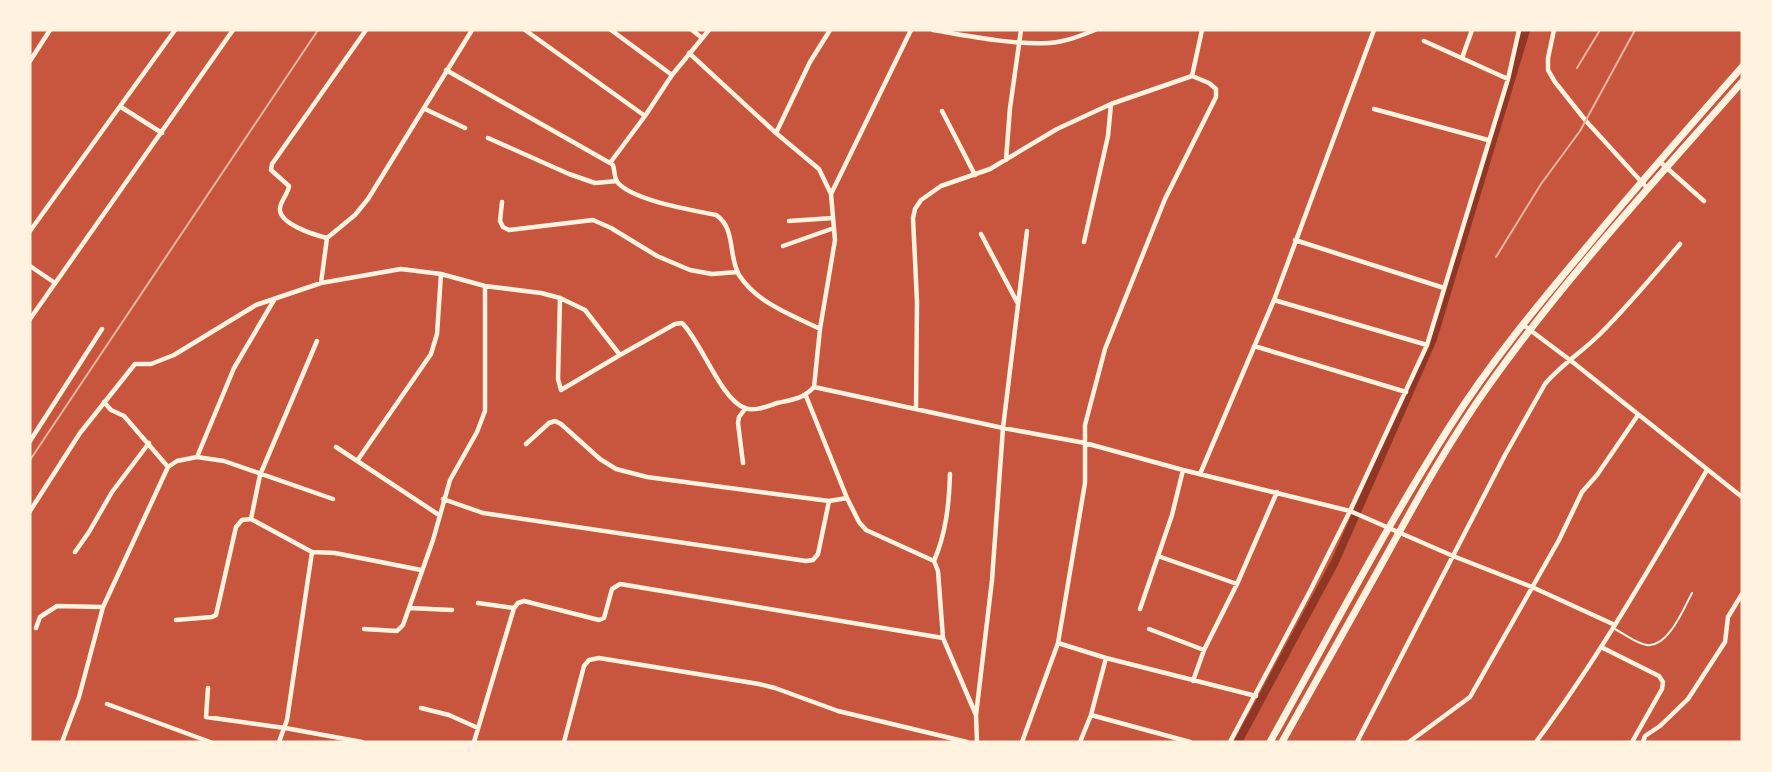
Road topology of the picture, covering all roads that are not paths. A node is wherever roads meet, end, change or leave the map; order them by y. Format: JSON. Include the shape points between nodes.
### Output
{"nodes":[{"id":1,"x":50,"y":30,"type":"edge"},
{"id":2,"x":175,"y":30,"type":"edge"},
{"id":3,"x":233,"y":30,"type":"edge"},
{"id":4,"x":366,"y":30,"type":"edge"},
{"id":5,"x":472,"y":30,"type":"edge"},
{"id":6,"x":525,"y":30,"type":"edge"},
{"id":7,"x":611,"y":30,"type":"edge"},
{"id":8,"x":692,"y":30,"type":"edge"},
{"id":9,"x":709,"y":30,"type":"edge"},
{"id":10,"x":830,"y":30,"type":"edge"},
{"id":11,"x":911,"y":30,"type":"edge"},
{"id":12,"x":933,"y":30,"type":"edge"},
{"id":13,"x":1021,"y":30,"type":"edge"},
{"id":14,"x":1095,"y":30,"type":"edge"},
{"id":15,"x":1202,"y":30,"type":"edge"},
{"id":16,"x":1374,"y":30,"type":"edge"},
{"id":17,"x":1472,"y":30,"type":"edge"},
{"id":18,"x":1519,"y":30,"type":"edge"},
{"id":19,"x":1554,"y":30,"type":"edge"},
{"id":20,"x":702,"y":38,"type":"junction"},
{"id":21,"x":1424,"y":40,"type":"dead end"},
{"id":22,"x":1019,"y":41,"type":"junction"},
{"id":23,"x":689,"y":53,"type":"junction"},
{"id":24,"x":1462,"y":58,"type":"junction"},
{"id":25,"x":30,"y":61,"type":"edge"},
{"id":26,"x":1742,"y":66,"type":"edge"},
{"id":27,"x":447,"y":70,"type":"junction"},
{"id":28,"x":672,"y":75,"type":"junction"},
{"id":29,"x":1192,"y":76,"type":"junction"},
{"id":30,"x":1508,"y":79,"type":"junction"},
{"id":31,"x":1742,"y":82,"type":"edge"},
{"id":32,"x":1111,"y":104,"type":"junction"},
{"id":33,"x":121,"y":107,"type":"junction"},
{"id":34,"x":425,"y":109,"type":"junction"},
{"id":35,"x":1374,"y":109,"type":"dead end"},
{"id":36,"x":942,"y":111,"type":"dead end"},
{"id":37,"x":645,"y":116,"type":"junction"},
{"id":38,"x":465,"y":128,"type":"dead end"},
{"id":39,"x":162,"y":133,"type":"junction"},
{"id":40,"x":776,"y":133,"type":"junction"},
{"id":41,"x":488,"y":138,"type":"dead end"},
{"id":42,"x":1488,"y":140,"type":"junction"},
{"id":43,"x":1006,"y":160,"type":"junction"},
{"id":44,"x":1659,"y":161,"type":"junction"},
{"id":45,"x":610,"y":163,"type":"junction"},
{"id":46,"x":1666,"y":168,"type":"junction"},
{"id":47,"x":975,"y":175,"type":"junction"},
{"id":48,"x":616,"y":181,"type":"junction"},
{"id":49,"x":1641,"y":182,"type":"junction"},
{"id":50,"x":1648,"y":189,"type":"junction"},
{"id":51,"x":831,"y":194,"type":"junction"},
{"id":52,"x":1704,"y":201,"type":"dead end"},
{"id":53,"x":502,"y":202,"type":"dead end"},
{"id":54,"x":833,"y":218,"type":"junction"},
{"id":55,"x":789,"y":221,"type":"dead end"},
{"id":56,"x":834,"y":228,"type":"junction"},
{"id":57,"x":30,"y":231,"type":"edge"},
{"id":58,"x":1027,"y":231,"type":"dead end"},
{"id":59,"x":981,"y":234,"type":"dead end"},
{"id":60,"x":327,"y":238,"type":"junction"},
{"id":61,"x":1295,"y":240,"type":"junction"},
{"id":62,"x":1084,"y":242,"type":"dead end"},
{"id":63,"x":1680,"y":244,"type":"dead end"},
{"id":64,"x":783,"y":246,"type":"dead end"},
{"id":65,"x":30,"y":266,"type":"edge"},
{"id":66,"x":738,"y":272,"type":"junction"},
{"id":67,"x":441,"y":274,"type":"junction"},
{"id":68,"x":55,"y":283,"type":"junction"},
{"id":69,"x":321,"y":283,"type":"junction"},
{"id":70,"x":484,"y":286,"type":"junction"},
{"id":71,"x":1444,"y":288,"type":"junction"},
{"id":72,"x":560,"y":298,"type":"junction"},
{"id":73,"x":274,"y":300,"type":"junction"},
{"id":74,"x":1274,"y":300,"type":"junction"},
{"id":75,"x":1017,"y":302,"type":"junction"},
{"id":76,"x":30,"y":319,"type":"edge"},
{"id":77,"x":1522,"y":324,"type":"junction"},
{"id":78,"x":102,"y":329,"type":"dead end"},
{"id":79,"x":820,"y":329,"type":"junction"},
{"id":80,"x":1528,"y":330,"type":"junction"},
{"id":81,"x":317,"y":341,"type":"dead end"},
{"id":82,"x":1427,"y":345,"type":"junction"},
{"id":83,"x":1254,"y":346,"type":"junction"},
{"id":84,"x":620,"y":355,"type":"junction"},
{"id":85,"x":1570,"y":360,"type":"junction"},
{"id":86,"x":814,"y":387,"type":"junction"},
{"id":87,"x":1406,"y":392,"type":"junction"},
{"id":88,"x":806,"y":396,"type":"junction"},
{"id":89,"x":104,"y":402,"type":"junction"},
{"id":90,"x":916,"y":408,"type":"junction"},
{"id":91,"x":745,"y":409,"type":"junction"},
{"id":92,"x":1638,"y":415,"type":"junction"},
{"id":93,"x":1003,"y":428,"type":"junction"},
{"id":94,"x":30,"y":441,"type":"edge"},
{"id":95,"x":149,"y":442,"type":"junction"},
{"id":96,"x":1085,"y":443,"type":"junction"},
{"id":97,"x":526,"y":444,"type":"dead end"},
{"id":98,"x":336,"y":447,"type":"dead end"},
{"id":99,"x":197,"y":457,"type":"junction"},
{"id":100,"x":357,"y":462,"type":"junction"},
{"id":101,"x":743,"y":463,"type":"dead end"},
{"id":102,"x":168,"y":467,"type":"junction"},
{"id":103,"x":1183,"y":470,"type":"junction"},
{"id":104,"x":1707,"y":470,"type":"junction"},
{"id":105,"x":950,"y":474,"type":"dead end"},
{"id":106,"x":1200,"y":474,"type":"junction"},
{"id":107,"x":260,"y":475,"type":"junction"},
{"id":108,"x":1276,"y":492,"type":"junction"},
{"id":109,"x":1742,"y":497,"type":"edge"},
{"id":110,"x":847,"y":498,"type":"junction"},
{"id":111,"x":443,"y":499,"type":"junction"},
{"id":112,"x":333,"y":500,"type":"dead end"},
{"id":113,"x":829,"y":501,"type":"junction"},
{"id":114,"x":30,"y":511,"type":"edge"},
{"id":115,"x":1353,"y":512,"type":"junction"},
{"id":116,"x":439,"y":515,"type":"junction"},
{"id":117,"x":251,"y":519,"type":"junction"},
{"id":118,"x":1390,"y":528,"type":"junction"},
{"id":119,"x":1399,"y":533,"type":"junction"},
{"id":120,"x":75,"y":552,"type":"dead end"},
{"id":121,"x":312,"y":552,"type":"junction"},
{"id":122,"x":1158,"y":556,"type":"junction"},
{"id":123,"x":1453,"y":556,"type":"junction"},
{"id":124,"x":934,"y":561,"type":"junction"},
{"id":125,"x":421,"y":570,"type":"junction"},
{"id":126,"x":1237,"y":584,"type":"junction"},
{"id":127,"x":1532,"y":587,"type":"junction"},
{"id":128,"x":1692,"y":593,"type":"dead end"},
{"id":129,"x":1742,"y":594,"type":"edge"},
{"id":130,"x":478,"y":603,"type":"dead end"},
{"id":131,"x":103,"y":607,"type":"junction"},
{"id":132,"x":408,"y":608,"type":"junction"},
{"id":133,"x":514,"y":608,"type":"junction"},
{"id":134,"x":1140,"y":609,"type":"dead end"},
{"id":135,"x":452,"y":610,"type":"dead end"},
{"id":136,"x":176,"y":620,"type":"dead end"},
{"id":137,"x":1614,"y":626,"type":"junction"},
{"id":138,"x":36,"y":628,"type":"dead end"},
{"id":139,"x":364,"y":629,"type":"dead end"},
{"id":140,"x":1149,"y":629,"type":"dead end"},
{"id":141,"x":943,"y":638,"type":"junction"},
{"id":142,"x":1058,"y":643,"type":"junction"},
{"id":143,"x":1601,"y":647,"type":"junction"},
{"id":144,"x":1204,"y":650,"type":"junction"},
{"id":145,"x":1106,"y":658,"type":"junction"},
{"id":146,"x":1193,"y":681,"type":"junction"},
{"id":147,"x":208,"y":688,"type":"dead end"},
{"id":148,"x":1256,"y":696,"type":"junction"},
{"id":149,"x":107,"y":704,"type":"dead end"},
{"id":150,"x":421,"y":708,"type":"dead end"},
{"id":151,"x":975,"y":715,"type":"junction"},
{"id":152,"x":1091,"y":715,"type":"junction"},
{"id":153,"x":285,"y":728,"type":"junction"},
{"id":154,"x":478,"y":728,"type":"junction"},
{"id":155,"x":62,"y":742,"type":"edge"},
{"id":156,"x":210,"y":742,"type":"edge"},
{"id":157,"x":279,"y":742,"type":"edge"},
{"id":158,"x":362,"y":742,"type":"edge"},
{"id":159,"x":474,"y":742,"type":"edge"},
{"id":160,"x":564,"y":742,"type":"edge"},
{"id":161,"x":967,"y":742,"type":"edge"},
{"id":162,"x":977,"y":742,"type":"edge"},
{"id":163,"x":1022,"y":742,"type":"edge"},
{"id":164,"x":1080,"y":742,"type":"edge"},
{"id":165,"x":1190,"y":742,"type":"edge"},
{"id":166,"x":1230,"y":742,"type":"edge"},
{"id":167,"x":1270,"y":742,"type":"edge"},
{"id":168,"x":1282,"y":742,"type":"edge"},
{"id":169,"x":1357,"y":742,"type":"edge"},
{"id":170,"x":1409,"y":742,"type":"edge"},
{"id":171,"x":1536,"y":742,"type":"edge"},
{"id":172,"x":1632,"y":742,"type":"edge"},
{"id":173,"x":1643,"y":742,"type":"edge"}],
"edges":[{"from":1,"to":25,"type":"street"},
{"from":2,"to":33,"type":"street"},
{"from":3,"to":39,"type":"street"},
{"from":4,"to":60,"type":"street","via":[[272,164],[271,170],[290,186],[280,206],[283,217],[308,234]]},
{"from":5,"to":27,"type":"street"},
{"from":6,"to":37,"type":"street"},
{"from":7,"to":28,"type":"street"},
{"from":8,"to":20,"type":"street"},
{"from":9,"to":20,"type":"street"},
{"from":10,"to":40,"type":"street"},
{"from":11,"to":51,"type":"street"},
{"from":12,"to":22,"type":"street"},
{"from":13,"to":22,"type":"street"},
{"from":14,"to":22,"type":"street","via":[[1065,41]]},
{"from":15,"to":29,"type":"street"},
{"from":16,"to":61,"type":"street"},
{"from":17,"to":24,"type":"street"},
{"from":18,"to":30,"type":"street"},
{"from":19,"to":49,"type":"street","via":[[1548,70],[1586,121]]},
{"from":20,"to":23,"type":"street"},
{"from":21,"to":24,"type":"street"},
{"from":22,"to":43,"type":"street"},
{"from":23,"to":28,"type":"street"},
{"from":23,"to":40,"type":"street"},
{"from":24,"to":30,"type":"street"},
{"from":26,"to":44,"type":"main road"},
{"from":27,"to":34,"type":"street"},
{"from":27,"to":45,"type":"street"},
{"from":28,"to":37,"type":"street"},
{"from":29,"to":32,"type":"street"},
{"from":29,"to":96,"type":"street","via":[[1216,89],[1216,97],[1165,199],[1106,349],[1085,425]]},
{"from":30,"to":42,"type":"street"},
{"from":31,"to":46,"type":"main road"},
{"from":32,"to":43,"type":"street","via":[[1057,129]]},
{"from":32,"to":62,"type":"street","via":[[1108,136]]},
{"from":33,"to":39,"type":"street"},
{"from":33,"to":57,"type":"street"},
{"from":34,"to":38,"type":"street"},
{"from":34,"to":60,"type":"street","via":[[368,199]]},
{"from":35,"to":42,"type":"street"},
{"from":36,"to":47,"type":"street"},
{"from":37,"to":45,"type":"street"},
{"from":39,"to":68,"type":"street"},
{"from":40,"to":51,"type":"street","via":[[819,169]]},
{"from":41,"to":48,"type":"street","via":[[595,183]]},
{"from":42,"to":71,"type":"street"},
{"from":43,"to":47,"type":"street"},
{"from":44,"to":46,"type":"street"},
{"from":44,"to":49,"type":"main road"},
{"from":45,"to":48,"type":"street","via":[[614,165]]},
{"from":46,"to":50,"type":"main road"},
{"from":46,"to":52,"type":"street"},
{"from":47,"to":90,"type":"street","via":[[940,186],[915,209]]},
{"from":48,"to":66,"type":"street","via":[[648,199],[724,220]]},
{"from":49,"to":50,"type":"street"},
{"from":49,"to":77,"type":"main road"},
{"from":50,"to":80,"type":"main road"},
{"from":51,"to":54,"type":"street"},
{"from":53,"to":66,"type":"street","via":[[500,221],[509,230],[593,220],[690,270],[712,274]]},
{"from":54,"to":55,"type":"street"},
{"from":54,"to":56,"type":"street"},
{"from":56,"to":64,"type":"street"},
{"from":56,"to":79,"type":"street"},
{"from":58,"to":75,"type":"street"},
{"from":59,"to":75,"type":"street"},
{"from":60,"to":69,"type":"street"},
{"from":61,"to":71,"type":"street"},
{"from":61,"to":74,"type":"street"},
{"from":63,"to":85,"type":"street","via":[[1616,318]]},
{"from":65,"to":68,"type":"street"},
{"from":66,"to":79,"type":"street","via":[[767,302]]},
{"from":67,"to":69,"type":"street","via":[[401,269]]},
{"from":67,"to":70,"type":"street"},
{"from":67,"to":100,"type":"street","via":[[437,334],[431,354]]},
{"from":68,"to":76,"type":"street"},
{"from":69,"to":73,"type":"street"},
{"from":70,"to":72,"type":"street"},
{"from":70,"to":111,"type":"street","via":[[485,411]]},
{"from":71,"to":82,"type":"street"},
{"from":72,"to":84,"type":"street","via":[[585,309]]},
{"from":72,"to":84,"type":"street","via":[[557,372],[561,390]]},
{"from":73,"to":89,"type":"street","via":[[256,305],[164,360],[135,364]]},
{"from":73,"to":99,"type":"street","via":[[234,368]]},
{"from":74,"to":82,"type":"street"},
{"from":74,"to":83,"type":"street"},
{"from":75,"to":93,"type":"street"},
{"from":77,"to":80,"type":"street"},
{"from":77,"to":118,"type":"main road","via":[[1450,426]]},
{"from":78,"to":94,"type":"street"},
{"from":79,"to":86,"type":"street"},
{"from":80,"to":85,"type":"street"},
{"from":80,"to":119,"type":"main road","via":[[1458,432]]},
{"from":81,"to":107,"type":"street"},
{"from":82,"to":87,"type":"street"},
{"from":83,"to":87,"type":"street"},
{"from":83,"to":106,"type":"street"},
{"from":84,"to":91,"type":"street","via":[[682,323],[726,390]]},
{"from":85,"to":92,"type":"street"},
{"from":85,"to":123,"type":"street","via":[[1545,384]]},
{"from":86,"to":88,"type":"street"},
{"from":86,"to":90,"type":"street"},
{"from":87,"to":115,"type":"street"},
{"from":88,"to":91,"type":"street"},
{"from":88,"to":110,"type":"street"},
{"from":89,"to":95,"type":"street"},
{"from":89,"to":114,"type":"street"},
{"from":90,"to":93,"type":"street"},
{"from":91,"to":101,"type":"street","via":[[738,423]]},
{"from":92,"to":104,"type":"street"},
{"from":92,"to":127,"type":"street","via":[[1582,492]]},
{"from":93,"to":96,"type":"street"},
{"from":93,"to":151,"type":"street","via":[[992,580]]},
{"from":95,"to":102,"type":"street"},
{"from":95,"to":120,"type":"street"},
{"from":96,"to":103,"type":"street"},
{"from":96,"to":142,"type":"street","via":[[1084,483]]},
{"from":97,"to":113,"type":"street","via":[[555,421],[616,469],[647,477]]},
{"from":98,"to":100,"type":"street"},
{"from":99,"to":102,"type":"street"},
{"from":99,"to":107,"type":"street","via":[[224,461]]},
{"from":100,"to":116,"type":"street"},
{"from":102,"to":131,"type":"street"},
{"from":103,"to":106,"type":"street"},
{"from":103,"to":122,"type":"street"},
{"from":104,"to":109,"type":"street"},
{"from":104,"to":137,"type":"street"},
{"from":105,"to":124,"type":"street","via":[[943,541]]},
{"from":106,"to":108,"type":"street"},
{"from":107,"to":112,"type":"street"},
{"from":107,"to":117,"type":"street"},
{"from":108,"to":115,"type":"street"},
{"from":108,"to":126,"type":"street"},
{"from":110,"to":113,"type":"street"},
{"from":110,"to":124,"type":"street","via":[[866,530]]},
{"from":111,"to":113,"type":"street","via":[[483,513],[806,561],[818,554]]},
{"from":111,"to":116,"type":"street"},
{"from":115,"to":118,"type":"street"},
{"from":115,"to":148,"type":"street"},
{"from":116,"to":125,"type":"street"},
{"from":117,"to":121,"type":"street"},
{"from":117,"to":136,"type":"street","via":[[242,520],[236,527],[216,615]]},
{"from":118,"to":119,"type":"street"},
{"from":118,"to":167,"type":"main road"},
{"from":119,"to":123,"type":"street"},
{"from":119,"to":168,"type":"main road"},
{"from":121,"to":125,"type":"street"},
{"from":121,"to":153,"type":"street"},
{"from":122,"to":126,"type":"street"},
{"from":122,"to":134,"type":"street"},
{"from":123,"to":127,"type":"street"},
{"from":123,"to":169,"type":"street"},
{"from":124,"to":141,"type":"street"},
{"from":125,"to":132,"type":"street"},
{"from":126,"to":144,"type":"street"},
{"from":127,"to":137,"type":"street"},
{"from":127,"to":170,"type":"street","via":[[1470,697]]},
{"from":128,"to":137,"type":"lane","via":[[1667,637],[1656,644],[1647,645]]},
{"from":129,"to":173,"type":"street","via":[[1728,617],[1725,642],[1688,699]]},
{"from":130,"to":133,"type":"street"},
{"from":131,"to":138,"type":"street","via":[[57,606],[40,616]]},
{"from":131,"to":155,"type":"street","via":[[79,697]]},
{"from":132,"to":135,"type":"street"},
{"from":132,"to":139,"type":"street","via":[[397,631]]},
{"from":133,"to":141,"type":"street","via":[[524,601],[599,620],[606,614],[612,589],[620,584]]},
{"from":133,"to":154,"type":"street"},
{"from":137,"to":143,"type":"street"},
{"from":140,"to":144,"type":"street"},
{"from":141,"to":151,"type":"street"},
{"from":142,"to":145,"type":"street"},
{"from":142,"to":163,"type":"street"},
{"from":143,"to":171,"type":"street"},
{"from":143,"to":172,"type":"street","via":[[1659,676],[1663,682]]},
{"from":144,"to":146,"type":"street"},
{"from":145,"to":146,"type":"street"},
{"from":145,"to":152,"type":"street"},
{"from":146,"to":148,"type":"street"},
{"from":147,"to":153,"type":"street","via":[[206,717]]},
{"from":148,"to":166,"type":"street"},
{"from":149,"to":156,"type":"street"},
{"from":150,"to":154,"type":"street"},
{"from":151,"to":162,"type":"street"},
{"from":152,"to":164,"type":"street"},
{"from":152,"to":165,"type":"street"},
{"from":153,"to":157,"type":"street"},
{"from":153,"to":158,"type":"street"},
{"from":154,"to":159,"type":"street"},
{"from":160,"to":161,"type":"street","via":[[584,666],[599,658],[767,686],[838,711]]}]}
